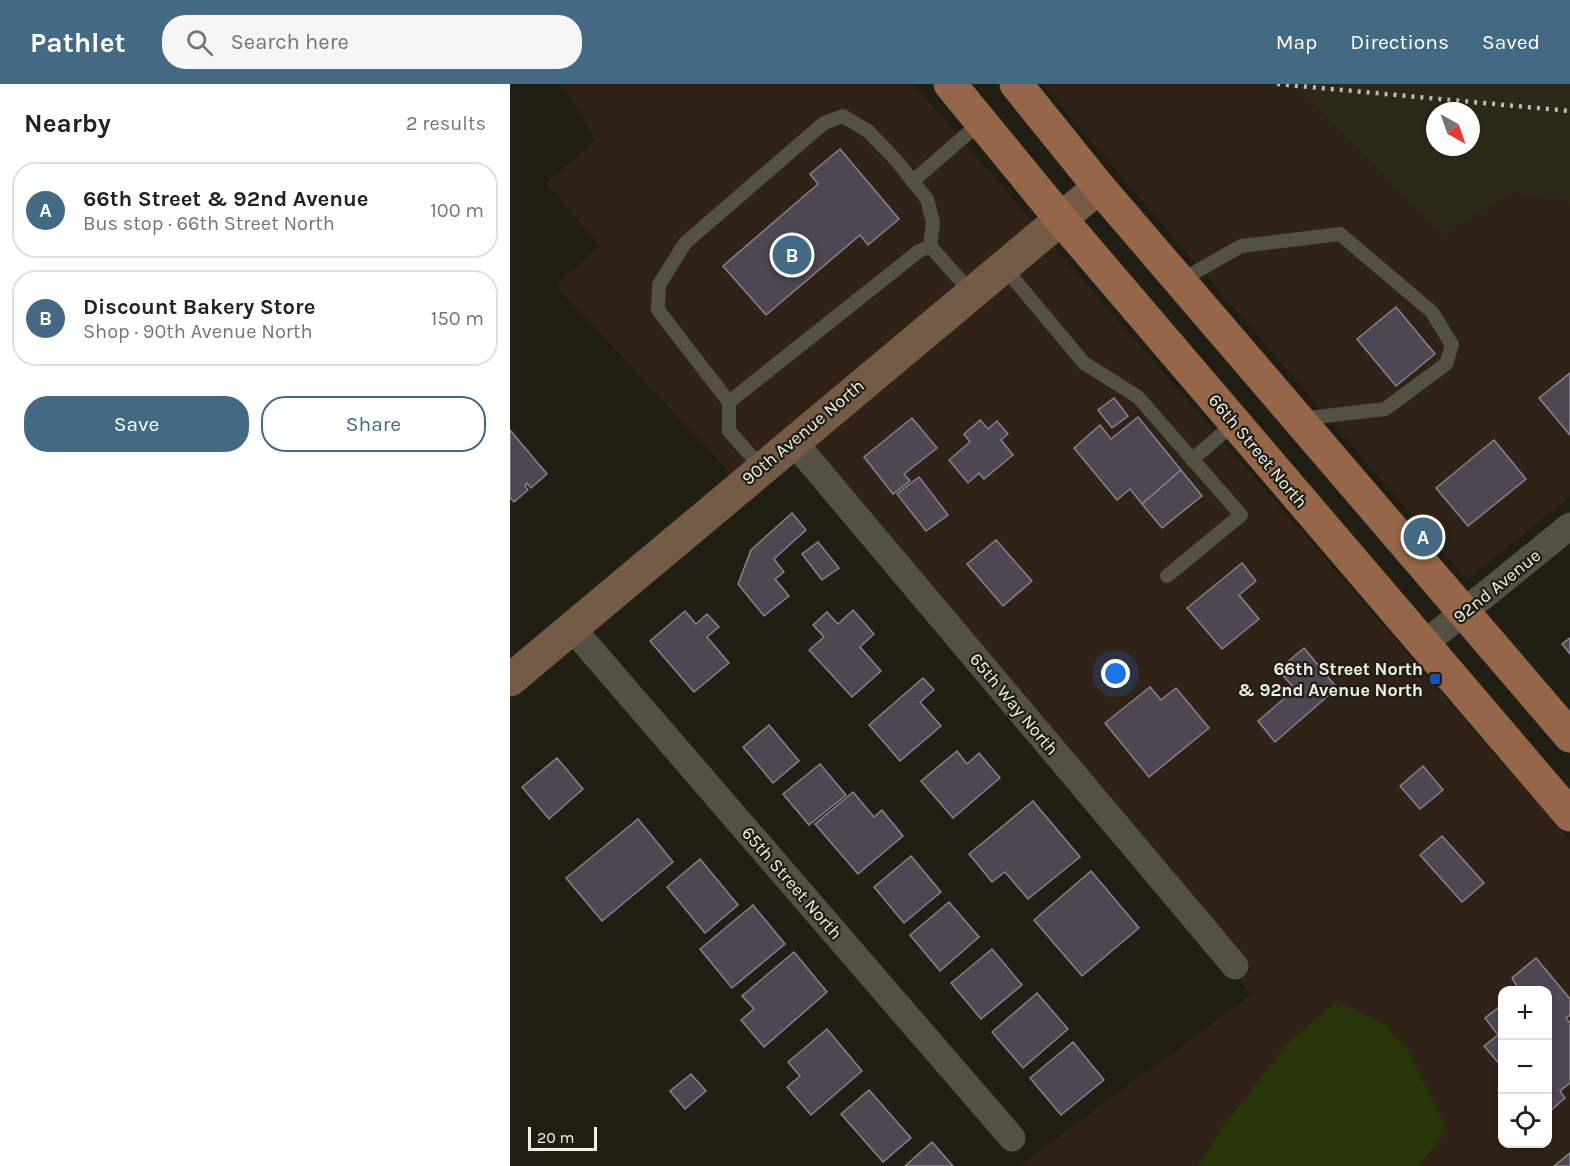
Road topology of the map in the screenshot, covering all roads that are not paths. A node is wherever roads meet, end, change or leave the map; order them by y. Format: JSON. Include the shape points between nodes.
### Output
{"nodes":[{"id":1,"x":950,"y":84,"type":"edge"},
{"id":2,"x":1016,"y":84,"type":"edge"},
{"id":3,"x":981,"y":122,"type":"junction"},
{"id":4,"x":913,"y":182,"type":"junction"},
{"id":5,"x":1099,"y":187,"type":"junction"},
{"id":6,"x":1060,"y":218,"type":"junction"},
{"id":7,"x":930,"y":246,"type":"junction"},
{"id":8,"x":1003,"y":266,"type":"junction"},
{"id":9,"x":1180,"y":281,"type":"junction"},
{"id":10,"x":971,"y":292,"type":"junction"},
{"id":11,"x":729,"y":402,"type":"junction"},
{"id":12,"x":1299,"y":419,"type":"junction"},
{"id":13,"x":1234,"y":423,"type":"junction"},
{"id":14,"x":793,"y":441,"type":"junction"},
{"id":15,"x":1192,"y":460,"type":"junction"},
{"id":16,"x":761,"y":467,"type":"junction"},
{"id":17,"x":1570,"y":526,"type":"edge"},
{"id":18,"x":1167,"y":576,"type":"dead end"},
{"id":19,"x":1466,"y":612,"type":"junction"},
{"id":20,"x":572,"y":628,"type":"junction"},
{"id":21,"x":1423,"y":645,"type":"junction"},
{"id":22,"x":510,"y":680,"type":"edge"},
{"id":23,"x":1570,"y":736,"type":"edge"},
{"id":24,"x":1570,"y":815,"type":"edge"},
{"id":25,"x":1235,"y":966,"type":"dead end"},
{"id":26,"x":1012,"y":1138,"type":"dead end"}],
"edges":[{"from":1,"to":3,"type":"main road","name":"66th Street North"},
{"from":2,"to":5,"type":"main road"},
{"from":3,"to":4,"type":"lane"},
{"from":3,"to":6,"type":"main road","name":"66th Street North"},
{"from":4,"to":7,"type":"lane","via":[[927,199],[933,222]]},
{"from":4,"to":11,"type":"lane","via":[[868,131],[843,116],[824,123],[685,243],[659,285],[658,310]]},
{"from":5,"to":6,"type":"street","name":"90th Avenue North"},
{"from":5,"to":9,"type":"main road"},
{"from":6,"to":8,"type":"street","name":"90th Avenue North"},
{"from":6,"to":13,"type":"main road","name":"66th Street North"},
{"from":7,"to":10,"type":"lane"},
{"from":7,"to":11,"type":"lane"},
{"from":8,"to":10,"type":"street","name":"90th Avenue North"},
{"from":8,"to":15,"type":"lane","via":[[1084,363],[1138,398]]},
{"from":9,"to":12,"type":"main road"},
{"from":9,"to":12,"type":"lane","via":[[1241,246],[1340,234],[1432,312],[1452,345],[1446,364],[1385,409]]},
{"from":10,"to":14,"type":"street","name":"90th Avenue North"},
{"from":11,"to":16,"type":"lane","via":[[729,430]]},
{"from":12,"to":19,"type":"main road"},
{"from":13,"to":15,"type":"lane"},
{"from":13,"to":21,"type":"main road","name":"66th Street North"},
{"from":14,"to":16,"type":"street","name":"90th Avenue North"},
{"from":14,"to":25,"type":"street","name":"65th Way North"},
{"from":15,"to":18,"type":"lane","via":[[1241,515]]},
{"from":16,"to":20,"type":"street","name":"90th Avenue North"},
{"from":17,"to":19,"type":"street","name":"92nd Avenue"},
{"from":19,"to":21,"type":"street","name":"92nd Avenue"},
{"from":19,"to":23,"type":"main road"},
{"from":20,"to":22,"type":"street","name":"90th Avenue North"},
{"from":20,"to":26,"type":"street","name":"65th Street North"},
{"from":21,"to":24,"type":"main road","name":"66th Street North"}]}
